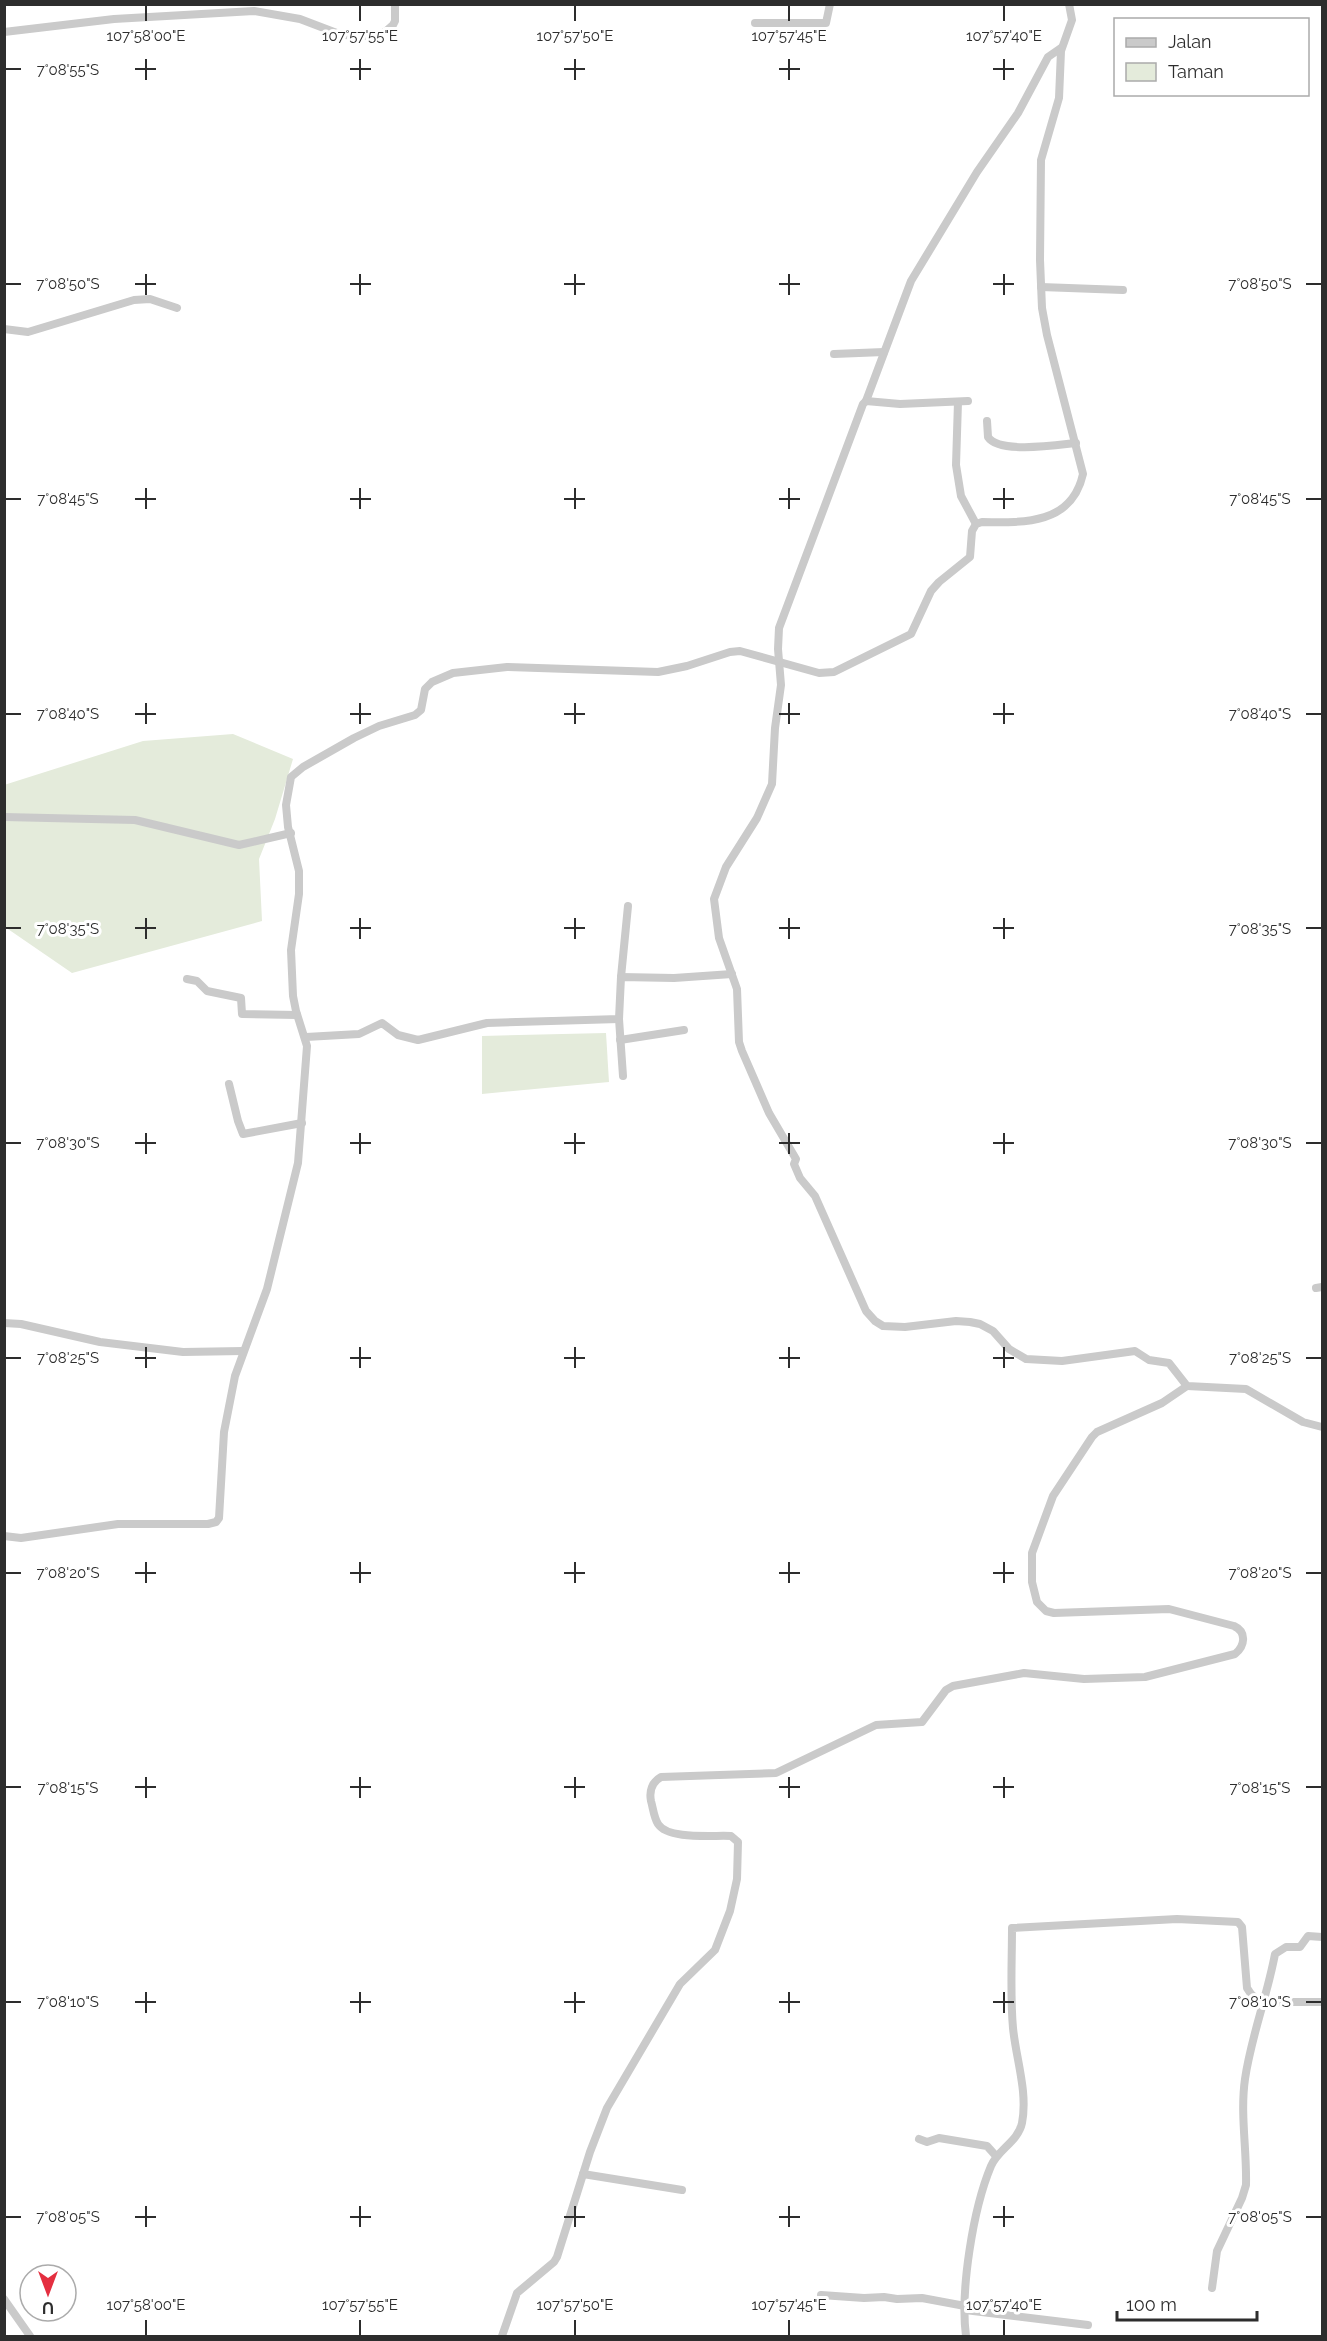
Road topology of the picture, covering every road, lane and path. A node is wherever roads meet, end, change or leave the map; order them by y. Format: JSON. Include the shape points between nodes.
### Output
{"nodes":[{"id":1,"x":395,"y":4,"type":"edge"},
{"id":2,"x":830,"y":4,"type":"edge"},
{"id":3,"x":1069,"y":4,"type":"edge"},
{"id":4,"x":755,"y":23,"type":"dead end"},
{"id":5,"x":4,"y":32,"type":"edge"},
{"id":6,"x":1062,"y":48,"type":"junction"},
{"id":7,"x":1041,"y":287,"type":"junction"},
{"id":8,"x":1124,"y":291,"type":"dead end"},
{"id":9,"x":177,"y":308,"type":"dead end"},
{"id":10,"x":4,"y":329,"type":"edge"},
{"id":11,"x":884,"y":352,"type":"junction"},
{"id":12,"x":834,"y":354,"type":"dead end"},
{"id":13,"x":866,"y":401,"type":"junction"},
{"id":14,"x":987,"y":421,"type":"dead end"},
{"id":15,"x":1076,"y":443,"type":"junction"},
{"id":16,"x":976,"y":524,"type":"junction"},
{"id":17,"x":778,"y":661,"type":"junction"},
{"id":18,"x":4,"y":817,"type":"edge"},
{"id":19,"x":291,"y":833,"type":"junction"},
{"id":20,"x":628,"y":906,"type":"dead end"},
{"id":21,"x":732,"y":974,"type":"junction"},
{"id":22,"x":621,"y":977,"type":"junction"},
{"id":23,"x":187,"y":979,"type":"dead end"},
{"id":24,"x":297,"y":1015,"type":"junction"},
{"id":25,"x":619,"y":1019,"type":"junction"},
{"id":26,"x":684,"y":1030,"type":"dead end"},
{"id":27,"x":306,"y":1037,"type":"junction"},
{"id":28,"x":620,"y":1040,"type":"junction"},
{"id":29,"x":623,"y":1076,"type":"dead end"},
{"id":30,"x":229,"y":1084,"type":"dead end"},
{"id":31,"x":302,"y":1124,"type":"junction"},
{"id":32,"x":4,"y":1323,"type":"edge"},
{"id":33,"x":243,"y":1351,"type":"junction"},
{"id":34,"x":1187,"y":1386,"type":"junction"},
{"id":35,"x":1323,"y":1427,"type":"edge"},
{"id":36,"x":4,"y":1536,"type":"edge"},
{"id":37,"x":1323,"y":1936,"type":"edge"},
{"id":38,"x":1323,"y":2002,"type":"edge"},
{"id":39,"x":1263,"y":2005,"type":"junction"},
{"id":40,"x":919,"y":2139,"type":"dead end"},
{"id":41,"x":996,"y":2156,"type":"junction"},
{"id":42,"x":583,"y":2174,"type":"junction"},
{"id":43,"x":682,"y":2190,"type":"dead end"},
{"id":44,"x":1212,"y":2288,"type":"dead end"},
{"id":45,"x":821,"y":2295,"type":"dead end"},
{"id":46,"x":4,"y":2300,"type":"edge"},
{"id":47,"x":965,"y":2308,"type":"junction"},
{"id":48,"x":1088,"y":2325,"type":"dead end"},
{"id":49,"x":30,"y":2337,"type":"edge"},
{"id":50,"x":502,"y":2337,"type":"edge"},
{"id":51,"x":966,"y":2337,"type":"edge"}],
"edges":[{"from":1,"to":5,"type":"street","via":[[393,25],[374,36],[342,35],[300,19],[254,11],[124,18]]},
{"from":2,"to":4,"type":"street","via":[[826,22]]},
{"from":3,"to":6,"type":"street","via":[[1072,20]]},
{"from":6,"to":7,"type":"street","via":[[1059,98],[1041,160]]},
{"from":6,"to":11,"type":"street","via":[[1048,57],[1018,113],[911,281]]},
{"from":7,"to":8,"type":"street"},
{"from":7,"to":15,"type":"street","via":[[1047,335]]},
{"from":9,"to":10,"type":"street","via":[[150,299],[134,300],[28,332]]},
{"from":11,"to":12,"type":"street"},
{"from":11,"to":13,"type":"street"},
{"from":13,"to":16,"type":"street","via":[[963,402],[956,465],[961,496]]},
{"from":13,"to":17,"type":"street","via":[[779,628]]},
{"from":14,"to":15,"type":"street","via":[[988,437],[996,444]]},
{"from":15,"to":16,"type":"street","via":[[1083,474],[1080,488],[1069,504],[1059,512],[1033,520]]},
{"from":16,"to":17,"type":"street","via":[[970,557],[931,591],[916,627],[906,638],[827,674]]},
{"from":17,"to":19,"type":"street","via":[[740,651],[658,672],[507,667],[441,677],[426,689],[421,710],[415,715],[354,738],[291,777],[286,805]]},
{"from":17,"to":21,"type":"street","via":[[781,685],[772,784],[757,818],[726,867],[714,899],[719,938]]},
{"from":18,"to":19,"type":"street","via":[[135,820],[239,845]]},
{"from":19,"to":24,"type":"street","via":[[299,871],[291,950]]},
{"from":20,"to":22,"type":"street"},
{"from":21,"to":22,"type":"street"},
{"from":21,"to":34,"type":"street","via":[[737,989],[739,1042],[751,1074],[796,1159],[800,1178],[815,1196],[866,1311],[875,1321],[898,1327],[956,1321],[980,1324],[1026,1359],[1062,1361],[1135,1351],[1149,1360],[1169,1363]]},
{"from":22,"to":25,"type":"street"},
{"from":23,"to":24,"type":"street","via":[[197,981],[207,991],[241,998],[242,1014]]},
{"from":24,"to":27,"type":"street"},
{"from":25,"to":27,"type":"street","via":[[487,1023],[418,1040],[398,1035],[380,1023],[359,1034]]},
{"from":25,"to":28,"type":"street"},
{"from":26,"to":28,"type":"street"},
{"from":27,"to":31,"type":"street"},
{"from":28,"to":29,"type":"street"},
{"from":30,"to":31,"type":"street","via":[[243,1134]]},
{"from":31,"to":33,"type":"street","via":[[298,1163],[280,1242]]},
{"from":32,"to":33,"type":"street","via":[[106,1343],[183,1352]]},
{"from":33,"to":36,"type":"street","via":[[224,1432],[216,1522],[118,1524],[21,1538]]},
{"from":34,"to":35,"type":"street","via":[[1246,1389],[1296,1418]]},
{"from":34,"to":42,"type":"street","via":[[1162,1403],[1092,1437],[1053,1496],[1042,1524],[1030,1559],[1033,1589],[1037,1602],[1050,1612],[1164,1608],[1234,1626],[1243,1639],[1239,1652],[1145,1677],[1084,1679],[1024,1673],[953,1686],[922,1722],[876,1725],[776,1773],[659,1778],[650,1795],[659,1826],[674,1834],[734,1837],[739,1845],[738,1875],[714,1953],[680,1984],[607,2108]]},
{"from":37,"to":39,"type":"street","via":[[1308,1936],[1300,1947],[1286,1947],[1275,1954]]},
{"from":38,"to":39,"type":"street"},
{"from":39,"to":41,"type":"street","via":[[1247,1988],[1242,1927],[1238,1922],[1178,1920],[1012,1928],[1013,2028],[1022,2121],[1016,2138]]},
{"from":39,"to":44,"type":"street","via":[[1245,2083],[1246,2185],[1217,2251]]},
{"from":40,"to":41,"type":"street","via":[[927,2142],[939,2138],[987,2146]]},
{"from":41,"to":47,"type":"street","via":[[971,2244]]},
{"from":42,"to":43,"type":"street"},
{"from":42,"to":50,"type":"street","via":[[556,2259],[517,2293]]},
{"from":45,"to":47,"type":"street","via":[[922,2298]]},
{"from":46,"to":49,"type":"street"},
{"from":47,"to":48,"type":"street"},
{"from":47,"to":51,"type":"street"}]}
